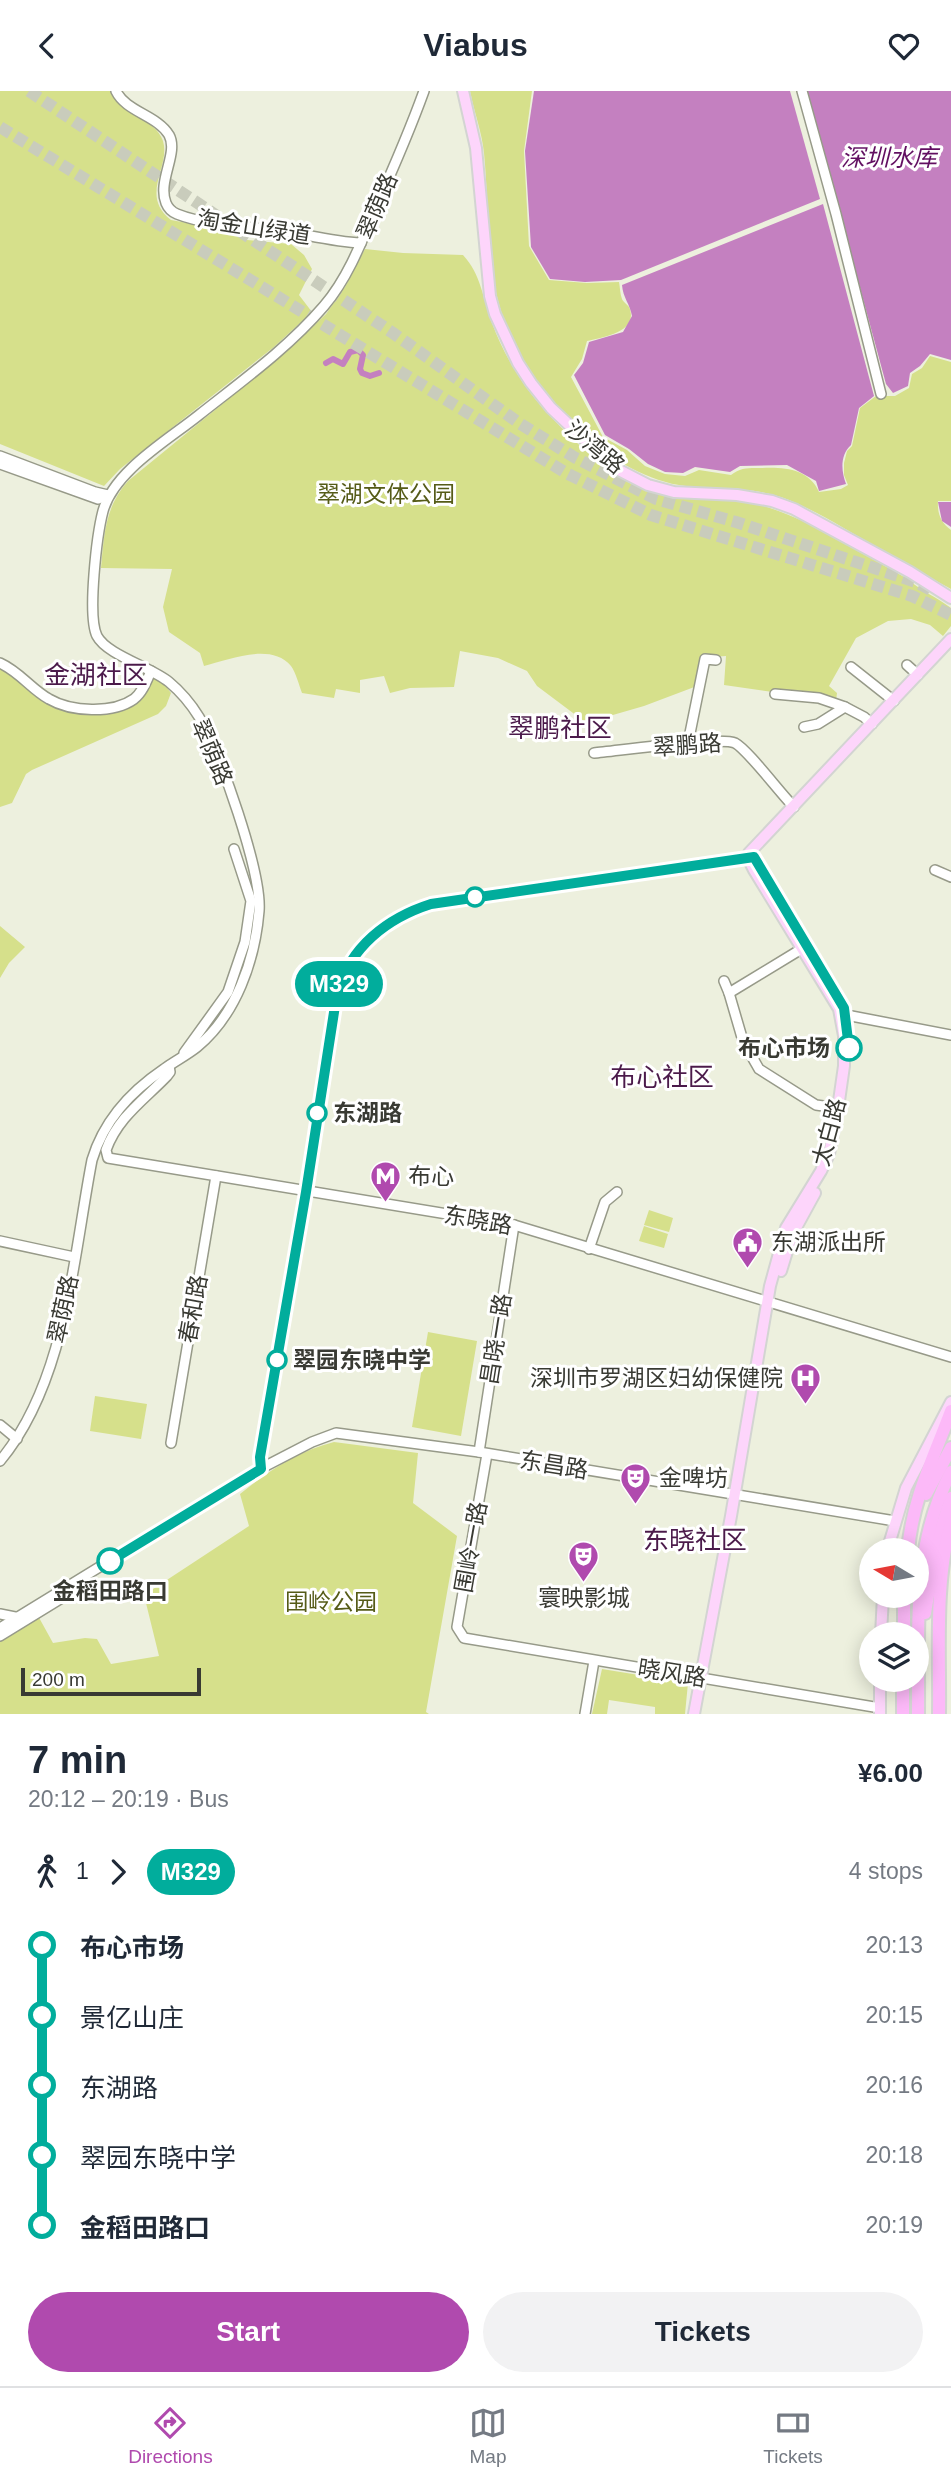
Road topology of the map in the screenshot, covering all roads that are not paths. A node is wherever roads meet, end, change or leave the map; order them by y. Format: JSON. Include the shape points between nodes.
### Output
{"nodes":[{"id":1,"x":116,"y":91,"type":"edge"},
{"id":2,"x":424,"y":91,"type":"edge"},
{"id":3,"x":463,"y":91,"type":"edge"},
{"id":4,"x":802,"y":91,"type":"edge"},
{"id":5,"x":361,"y":243,"type":"junction"},
{"id":6,"x":881,"y":394,"type":"dead end"},
{"id":7,"x":0,"y":456,"type":"edge"},
{"id":8,"x":0,"y":464,"type":"edge"},
{"id":9,"x":108,"y":495,"type":"junction"},
{"id":10,"x":951,"y":598,"type":"edge"},
{"id":11,"x":951,"y":639,"type":"edge"},
{"id":12,"x":951,"y":647,"type":"edge"},
{"id":13,"x":716,"y":660,"type":"dead end"},
{"id":14,"x":0,"y":663,"type":"edge"},
{"id":15,"x":907,"y":665,"type":"dead end"},
{"id":16,"x":851,"y":667,"type":"dead end"},
{"id":17,"x":152,"y":671,"type":"junction"},
{"id":18,"x":920,"y":676,"type":"junction"},
{"id":19,"x":775,"y":694,"type":"dead end"},
{"id":20,"x":896,"y":702,"type":"junction"},
{"id":21,"x":845,"y":707,"type":"junction"},
{"id":22,"x":874,"y":725,"type":"junction"},
{"id":23,"x":804,"y":727,"type":"dead end"},
{"id":24,"x":688,"y":743,"type":"junction"},
{"id":25,"x":594,"y":753,"type":"dead end"},
{"id":26,"x":793,"y":807,"type":"junction"},
{"id":27,"x":234,"y":849,"type":"dead end"},
{"id":28,"x":751,"y":857,"type":"junction"},
{"id":29,"x":935,"y":870,"type":"dead end"},
{"id":30,"x":951,"y":877,"type":"edge"},
{"id":31,"x":805,"y":946,"type":"junction"},
{"id":32,"x":724,"y":981,"type":"dead end"},
{"id":33,"x":729,"y":993,"type":"junction"},
{"id":34,"x":843,"y":1014,"type":"junction"},
{"id":35,"x":951,"y":1035,"type":"edge"},
{"id":36,"x":181,"y":1058,"type":"junction"},
{"id":37,"x":169,"y":1066,"type":"junction"},
{"id":38,"x":838,"y":1108,"type":"junction"},
{"id":39,"x":216,"y":1176,"type":"junction"},
{"id":40,"x":306,"y":1192,"type":"junction"},
{"id":41,"x":617,"y":1192,"type":"dead end"},
{"id":42,"x":514,"y":1225,"type":"junction"},
{"id":43,"x":0,"y":1241,"type":"edge"},
{"id":44,"x":590,"y":1248,"type":"junction"},
{"id":45,"x":74,"y":1257,"type":"junction"},
{"id":46,"x":771,"y":1301,"type":"junction"},
{"id":47,"x":951,"y":1357,"type":"edge"},
{"id":48,"x":951,"y":1402,"type":"edge"},
{"id":49,"x":951,"y":1411,"type":"edge"},
{"id":50,"x":0,"y":1425,"type":"edge"},
{"id":51,"x":17,"y":1439,"type":"junction"},
{"id":52,"x":171,"y":1443,"type":"dead end"},
{"id":53,"x":951,"y":1448,"type":"edge"},
{"id":54,"x":483,"y":1453,"type":"junction"},
{"id":55,"x":0,"y":1461,"type":"edge"},
{"id":56,"x":261,"y":1469,"type":"junction"},
{"id":57,"x":951,"y":1472,"type":"edge"},
{"id":58,"x":738,"y":1495,"type":"junction"},
{"id":59,"x":951,"y":1498,"type":"edge"},
{"id":60,"x":895,"y":1521,"type":"junction"},
{"id":61,"x":951,"y":1523,"type":"edge"},
{"id":62,"x":890,"y":1538,"type":"edge"},
{"id":63,"x":910,"y":1538,"type":"edge"},
{"id":64,"x":913,"y":1538,"type":"edge"},
{"id":65,"x":0,"y":1614,"type":"edge"},
{"id":66,"x":23,"y":1618,"type":"junction"},
{"id":67,"x":919,"y":1622,"type":"edge"},
{"id":68,"x":922,"y":1622,"type":"edge"},
{"id":69,"x":0,"y":1628,"type":"edge"},
{"id":70,"x":0,"y":1636,"type":"edge"},
{"id":71,"x":464,"y":1638,"type":"joint"},
{"id":72,"x":594,"y":1661,"type":"junction"},
{"id":73,"x":702,"y":1677,"type":"junction"},
{"id":74,"x":880,"y":1692,"type":"edge"},
{"id":75,"x":903,"y":1692,"type":"edge"},
{"id":76,"x":918,"y":1692,"type":"edge"},
{"id":77,"x":880,"y":1711,"type":"edge"},
{"id":78,"x":585,"y":1714,"type":"edge"},
{"id":79,"x":694,"y":1714,"type":"edge"},
{"id":80,"x":700,"y":1714,"type":"edge"},
{"id":81,"x":903,"y":1714,"type":"edge"},
{"id":82,"x":918,"y":1714,"type":"edge"},
{"id":83,"x":939,"y":1714,"type":"edge"}],
"edges":[{"from":1,"to":5,"type":"street","name":"淘金山绿道","via":[[169,135],[164,194],[166,205],[176,213],[226,225]]},
{"from":2,"to":5,"type":"street","name":"翠荫路"},
{"from":3,"to":10,"type":"main road","name":"沙湾路","via":[[477,148],[490,296],[518,363],[551,408],[605,460],[637,480],[674,492],[737,495],[785,506]]},
{"from":4,"to":6,"type":"street"},
{"from":5,"to":9,"type":"street","name":"翠荫路","via":[[325,306],[296,335],[133,467]]},
{"from":7,"to":9,"type":"street"},
{"from":8,"to":9,"type":"street","via":[[98,499]]},
{"from":9,"to":17,"type":"street","name":"翠荫路","via":[[94,568],[96,633],[106,646]]},
{"from":11,"to":18,"type":"main road"},
{"from":12,"to":18,"type":"main road"},
{"from":13,"to":24,"type":"street","via":[[705,659]]},
{"from":14,"to":17,"type":"street","via":[[47,698],[84,710],[133,700]]},
{"from":15,"to":18,"type":"street"},
{"from":16,"to":20,"type":"street"},
{"from":17,"to":36,"type":"street","name":"翠荫路","via":[[190,703],[210,738],[259,894],[258,924],[235,998],[219,1024]]},
{"from":18,"to":20,"type":"main road"},
{"from":19,"to":21,"type":"street","via":[[819,698]]},
{"from":20,"to":22,"type":"main road"},
{"from":21,"to":22,"type":"street"},
{"from":21,"to":23,"type":"street"},
{"from":22,"to":26,"type":"main road"},
{"from":22,"to":28,"type":"main road"},
{"from":24,"to":25,"type":"street","name":"翠鹏路"},
{"from":24,"to":26,"type":"street","name":"翠鹏路","via":[[737,744]]},
{"from":26,"to":28,"type":"main road","via":[[752,849]]},
{"from":27,"to":36,"type":"street","via":[[251,901],[245,941],[221,1004]]},
{"from":28,"to":31,"type":"main road","name":"太白路"},
{"from":28,"to":40,"type":"street","via":[[431,904],[382,927],[357,952],[337,993]]},
{"from":29,"to":30,"type":"street"},
{"from":31,"to":33,"type":"street"},
{"from":31,"to":34,"type":"main road","name":"太白路"},
{"from":32,"to":33,"type":"street"},
{"from":33,"to":38,"type":"street","via":[[743,1041],[759,1069],[816,1105]]},
{"from":34,"to":35,"type":"street"},
{"from":34,"to":38,"type":"main road","name":"太白路","via":[[844,1066]]},
{"from":34,"to":46,"type":"main road","name":"太白路","via":[[849,1071],[834,1154],[792,1235]]},
{"from":36,"to":37,"type":"street","name":"翠荫路"},
{"from":37,"to":39,"type":"street","name":"东晓路","via":[[167,1076],[116,1128],[106,1156]]},
{"from":37,"to":45,"type":"street","name":"翠荫路","via":[[133,1092],[103,1132],[92,1160]]},
{"from":38,"to":46,"type":"main road","name":"太白路","via":[[827,1158],[783,1235]]},
{"from":39,"to":40,"type":"street","name":"东晓路"},
{"from":39,"to":52,"type":"street","name":"春和路"},
{"from":40,"to":42,"type":"street","name":"东晓路"},
{"from":40,"to":56,"type":"street"},
{"from":41,"to":44,"type":"street","via":[[605,1202]]},
{"from":42,"to":44,"type":"street","name":"东晓路"},
{"from":42,"to":54,"type":"street","name":"昌晓一路"},
{"from":43,"to":45,"type":"street"},
{"from":44,"to":46,"type":"street","name":"东晓路"},
{"from":45,"to":51,"type":"street","name":"翠荫路","via":[[51,1363],[35,1408]]},
{"from":46,"to":47,"type":"street","name":"东晓路"},
{"from":46,"to":58,"type":"main road","name":"太白路"},
{"from":48,"to":60,"type":"main road","via":[[906,1488]]},
{"from":49,"to":63,"type":"highway","via":[[918,1495]]},
{"from":50,"to":51,"type":"street"},
{"from":51,"to":55,"type":"street","name":"翠荫路"},
{"from":53,"to":64,"type":"highway","via":[[925,1497]]},
{"from":54,"to":56,"type":"street","name":"东昌路","via":[[342,1433],[312,1442]]},
{"from":54,"to":58,"type":"street","name":"东昌路"},
{"from":54,"to":71,"type":"street","name":"围岭一路","via":[[457,1627]]},
{"from":56,"to":66,"type":"street","name":"东昌路","via":[[252,1480]]},
{"from":57,"to":67,"type":"highway","via":[[926,1541]]},
{"from":58,"to":60,"type":"street","name":"东昌路"},
{"from":58,"to":73,"type":"main road","name":"太白路"},
{"from":59,"to":68,"type":"highway","via":[[937,1542]]},
{"from":60,"to":62,"type":"main road"},
{"from":61,"to":83,"type":"highway","via":[[940,1593]]},
{"from":65,"to":66,"type":"street"},
{"from":66,"to":69,"type":"street"},
{"from":66,"to":70,"type":"street"},
{"from":71,"to":72,"type":"street","name":"晓风路"},
{"from":72,"to":73,"type":"street","name":"晓风路"},
{"from":72,"to":78,"type":"street"},
{"from":73,"to":77,"type":"street","name":"晓风路"},
{"from":73,"to":79,"type":"main road","name":"太白路"},
{"from":73,"to":80,"type":"main road","name":"太白路"},
{"from":74,"to":77,"type":"main road"},
{"from":75,"to":81,"type":"highway"},
{"from":76,"to":82,"type":"highway"}]}
